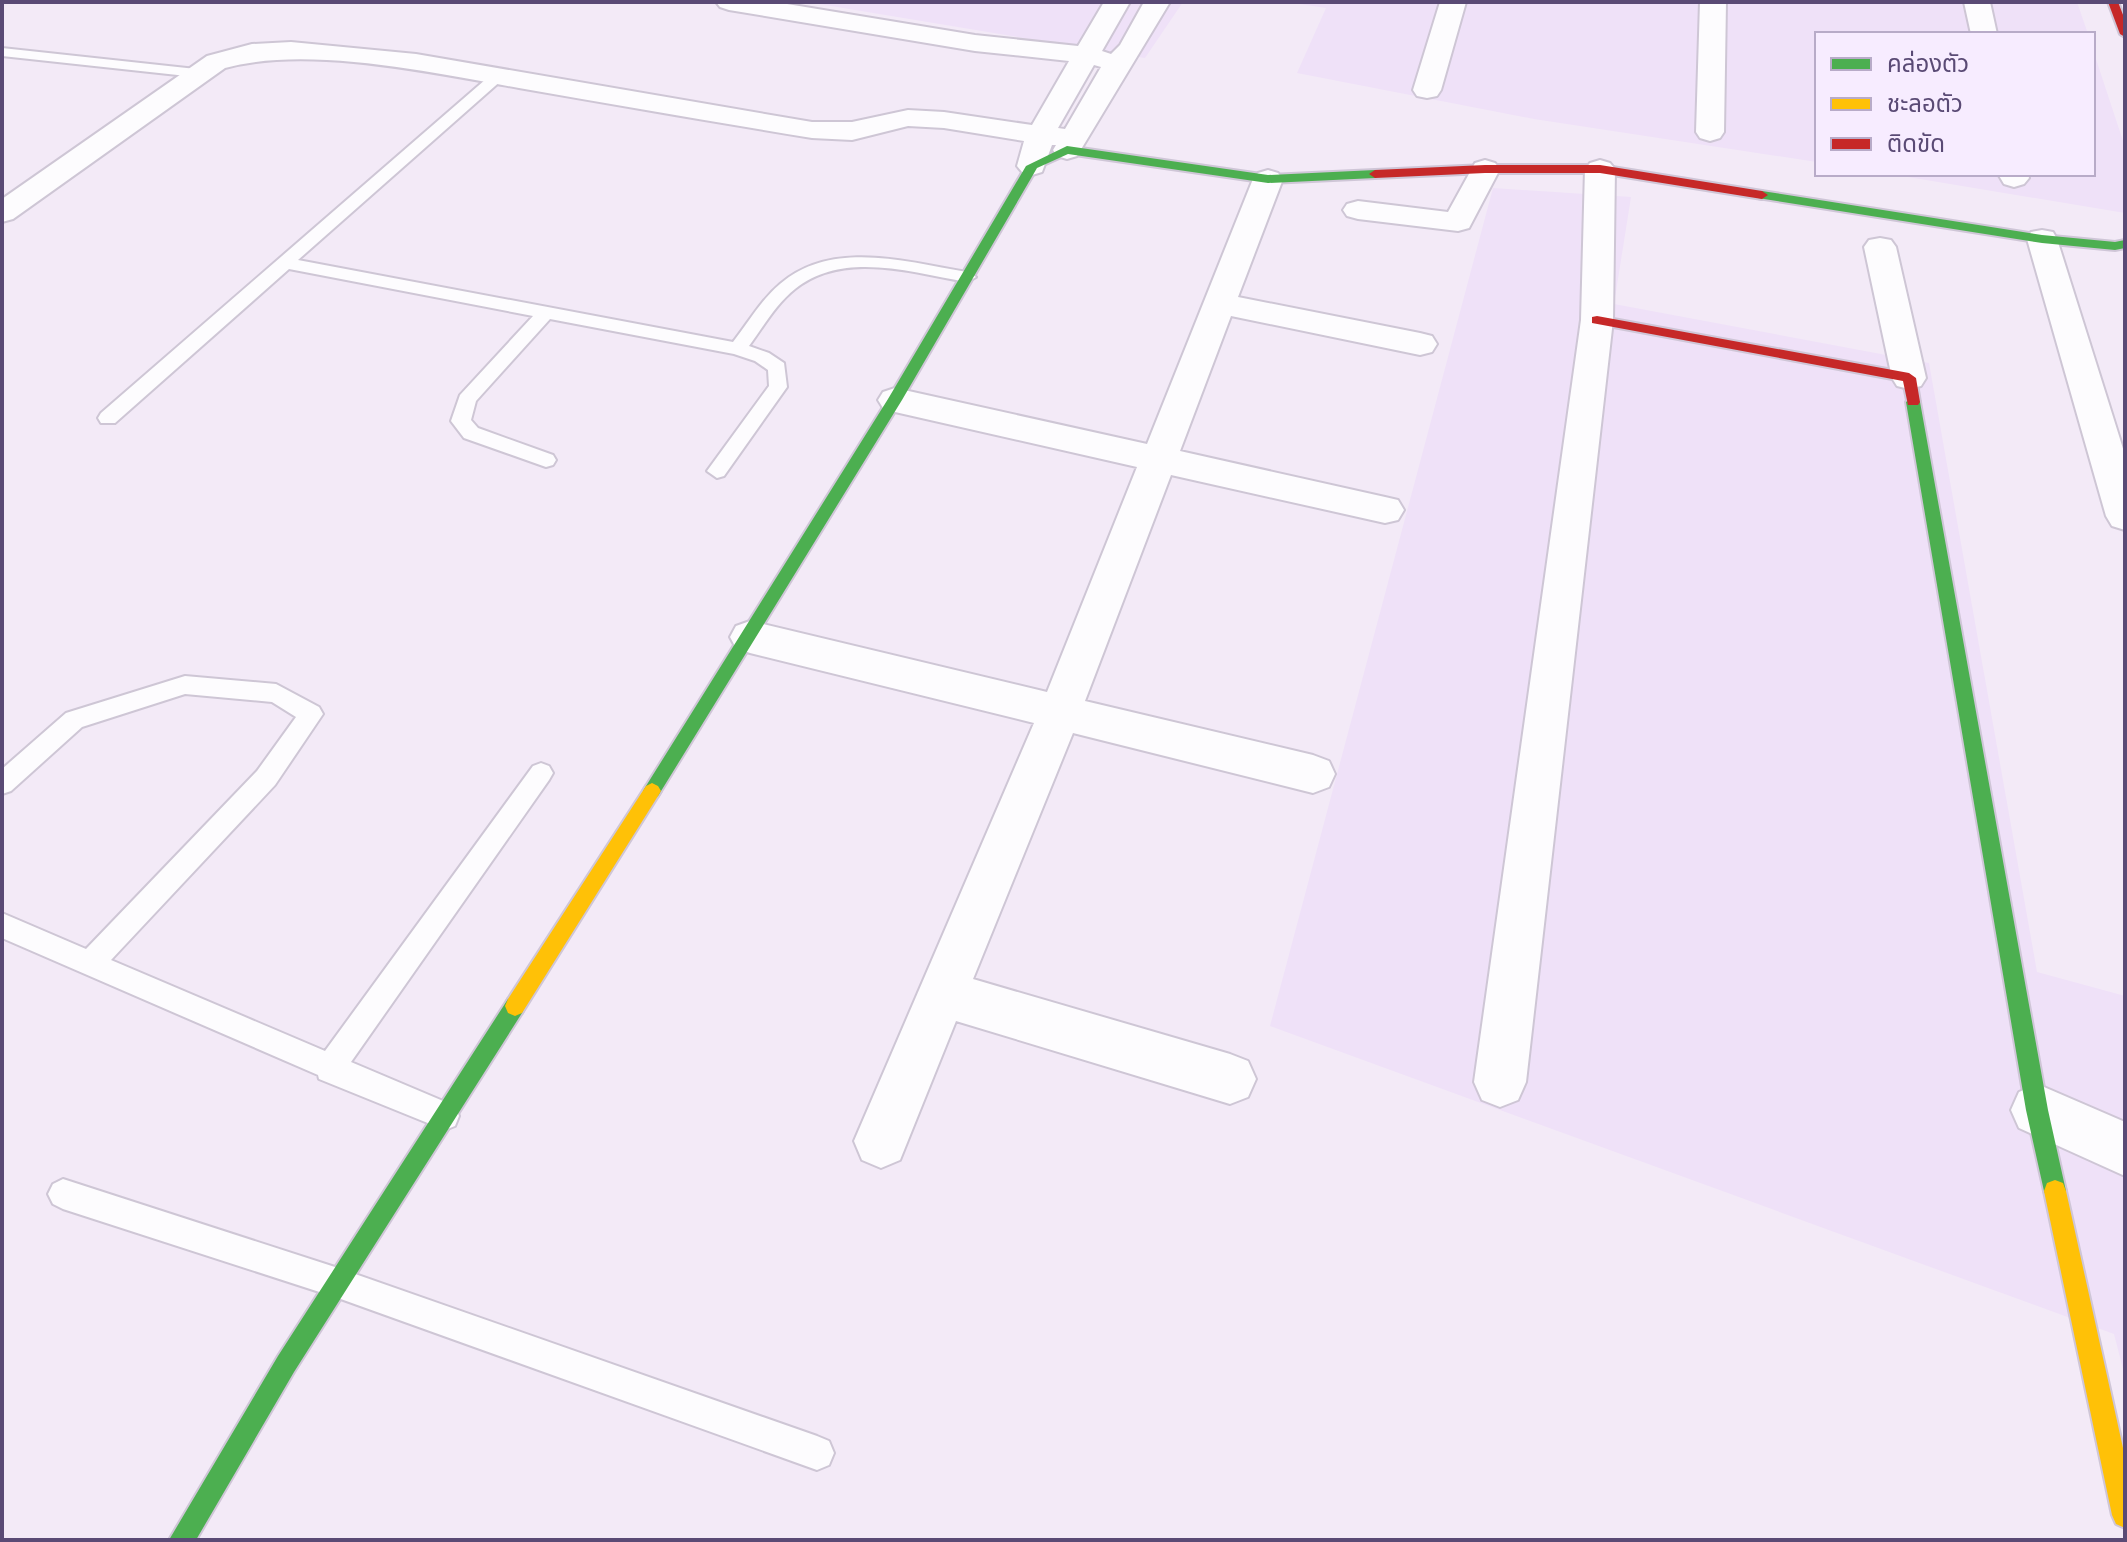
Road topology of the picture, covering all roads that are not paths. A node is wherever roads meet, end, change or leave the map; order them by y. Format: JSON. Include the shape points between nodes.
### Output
{"nodes":[{"id":1,"x":729,"y":2,"type":"edge"},
{"id":2,"x":1117,"y":2,"type":"edge"},
{"id":3,"x":1157,"y":2,"type":"edge"},
{"id":4,"x":1453,"y":2,"type":"edge"},
{"id":5,"x":1713,"y":2,"type":"edge"},
{"id":6,"x":1977,"y":2,"type":"edge"},
{"id":7,"x":2113,"y":2,"type":"edge"},
{"id":8,"x":1984,"y":32,"type":"edge"},
{"id":9,"x":2125,"y":34,"type":"edge"},
{"id":10,"x":2,"y":52,"type":"edge"},
{"id":11,"x":1085,"y":55,"type":"junction"},
{"id":12,"x":1117,"y":63,"type":"junction"},
{"id":13,"x":196,"y":73,"type":"junction"},
{"id":14,"x":498,"y":76,"type":"junction"},
{"id":15,"x":1427,"y":90,"type":"dead end"},
{"id":16,"x":1710,"y":132,"type":"dead end"},
{"id":17,"x":1040,"y":135,"type":"junction"},
{"id":18,"x":1071,"y":144,"type":"junction"},
{"id":19,"x":1032,"y":166,"type":"junction"},
{"id":20,"x":1485,"y":169,"type":"junction"},
{"id":21,"x":1600,"y":169,"type":"junction"},
{"id":22,"x":1268,"y":179,"type":"junction"},
{"id":23,"x":1358,"y":210,"type":"dead end"},
{"id":24,"x":2,"y":213,"type":"edge"},
{"id":25,"x":2042,"y":239,"type":"junction"},
{"id":26,"x":2125,"y":244,"type":"edge"},
{"id":27,"x":1880,"y":247,"type":"dead end"},
{"id":28,"x":286,"y":263,"type":"junction"},
{"id":29,"x":967,"y":277,"type":"junction"},
{"id":30,"x":1219,"y":303,"type":"junction"},
{"id":31,"x":544,"y":314,"type":"junction"},
{"id":32,"x":1597,"y":320,"type":"junction"},
{"id":33,"x":1420,"y":344,"type":"dead end"},
{"id":34,"x":737,"y":349,"type":"junction"},
{"id":35,"x":1909,"y":378,"type":"junction"},
{"id":36,"x":895,"y":400,"type":"junction"},
{"id":37,"x":108,"y":418,"type":"dead end"},
{"id":38,"x":1159,"y":459,"type":"junction"},
{"id":39,"x":546,"y":460,"type":"dead end"},
{"id":40,"x":717,"y":471,"type":"dead end"},
{"id":41,"x":1385,"y":510,"type":"dead end"},
{"id":42,"x":2125,"y":516,"type":"edge"},
{"id":43,"x":750,"y":637,"type":"junction"},
{"id":44,"x":1059,"y":714,"type":"junction"},
{"id":45,"x":541,"y":773,"type":"dead end"},
{"id":46,"x":1313,"y":774,"type":"dead end"},
{"id":47,"x":2,"y":784,"type":"edge"},
{"id":48,"x":2,"y":925,"type":"edge"},
{"id":49,"x":90,"y":964,"type":"junction"},
{"id":50,"x":942,"y":993,"type":"junction"},
{"id":51,"x":329,"y":1069,"type":"junction"},
{"id":52,"x":1230,"y":1079,"type":"dead end"},
{"id":53,"x":1500,"y":1082,"type":"dead end"},
{"id":54,"x":2037,"y":1110,"type":"junction"},
{"id":55,"x":445,"y":1116,"type":"junction"},
{"id":56,"x":881,"y":1141,"type":"dead end"},
{"id":57,"x":2125,"y":1149,"type":"edge"},
{"id":58,"x":63,"y":1194,"type":"dead end"},
{"id":59,"x":338,"y":1283,"type":"junction"},
{"id":60,"x":817,"y":1453,"type":"dead end"},
{"id":61,"x":2125,"y":1515,"type":"edge"},
{"id":62,"x":182,"y":1540,"type":"edge"}],
"edges":[{"from":1,"to":11,"type":"street","via":[[975,43]]},
{"from":2,"to":11,"type":"street"},
{"from":3,"to":12,"type":"street","via":[[1131,49]]},
{"from":4,"to":15,"type":"street"},
{"from":5,"to":16,"type":"street"},
{"from":6,"to":8,"type":"street"},
{"from":7,"to":9,"type":"street"},
{"from":10,"to":13,"type":"lane"},
{"from":11,"to":12,"type":"street"},
{"from":11,"to":17,"type":"street"},
{"from":12,"to":18,"type":"street"},
{"from":13,"to":14,"type":"street","via":[[252,52],[291,50]]},
{"from":13,"to":24,"type":"street"},
{"from":14,"to":17,"type":"street","via":[[812,130],[852,131],[908,118]]},
{"from":14,"to":28,"type":"lane"},
{"from":17,"to":18,"type":"street"},
{"from":17,"to":19,"type":"street"},
{"from":18,"to":19,"type":"street"},
{"from":18,"to":22,"type":"street"},
{"from":19,"to":29,"type":"street"},
{"from":20,"to":21,"type":"street"},
{"from":20,"to":22,"type":"street"},
{"from":20,"to":23,"type":"street","via":[[1458,222]]},
{"from":21,"to":25,"type":"street"},
{"from":21,"to":32,"type":"street"},
{"from":22,"to":30,"type":"street"},
{"from":25,"to":26,"type":"street"},
{"from":25,"to":42,"type":"street"},
{"from":27,"to":35,"type":"street"},
{"from":28,"to":31,"type":"lane"},
{"from":28,"to":37,"type":"lane"},
{"from":29,"to":34,"type":"lane","via":[[861,262],[824,264],[788,285]]},
{"from":29,"to":36,"type":"street"},
{"from":30,"to":33,"type":"street"},
{"from":30,"to":38,"type":"street"},
{"from":31,"to":34,"type":"lane"},
{"from":31,"to":39,"type":"lane","via":[[467,399],[461,421],[471,433]]},
{"from":32,"to":35,"type":"street"},
{"from":32,"to":53,"type":"street"},
{"from":34,"to":40,"type":"lane","via":[[777,367],[778,387]]},
{"from":35,"to":54,"type":"street"},
{"from":36,"to":38,"type":"street"},
{"from":36,"to":43,"type":"street"},
{"from":38,"to":41,"type":"street"},
{"from":38,"to":44,"type":"street"},
{"from":43,"to":44,"type":"street"},
{"from":43,"to":55,"type":"street"},
{"from":44,"to":46,"type":"street"},
{"from":44,"to":50,"type":"street"},
{"from":45,"to":51,"type":"lane"},
{"from":47,"to":49,"type":"lane","via":[[74,720],[185,685],[276,693],[311,714],[266,778]]},
{"from":48,"to":49,"type":"lane"},
{"from":49,"to":51,"type":"lane"},
{"from":50,"to":52,"type":"street"},
{"from":50,"to":56,"type":"street"},
{"from":51,"to":55,"type":"lane"},
{"from":54,"to":57,"type":"street"},
{"from":54,"to":61,"type":"street"},
{"from":55,"to":59,"type":"street"},
{"from":58,"to":59,"type":"lane"},
{"from":59,"to":60,"type":"lane"},
{"from":59,"to":62,"type":"street"}]}
